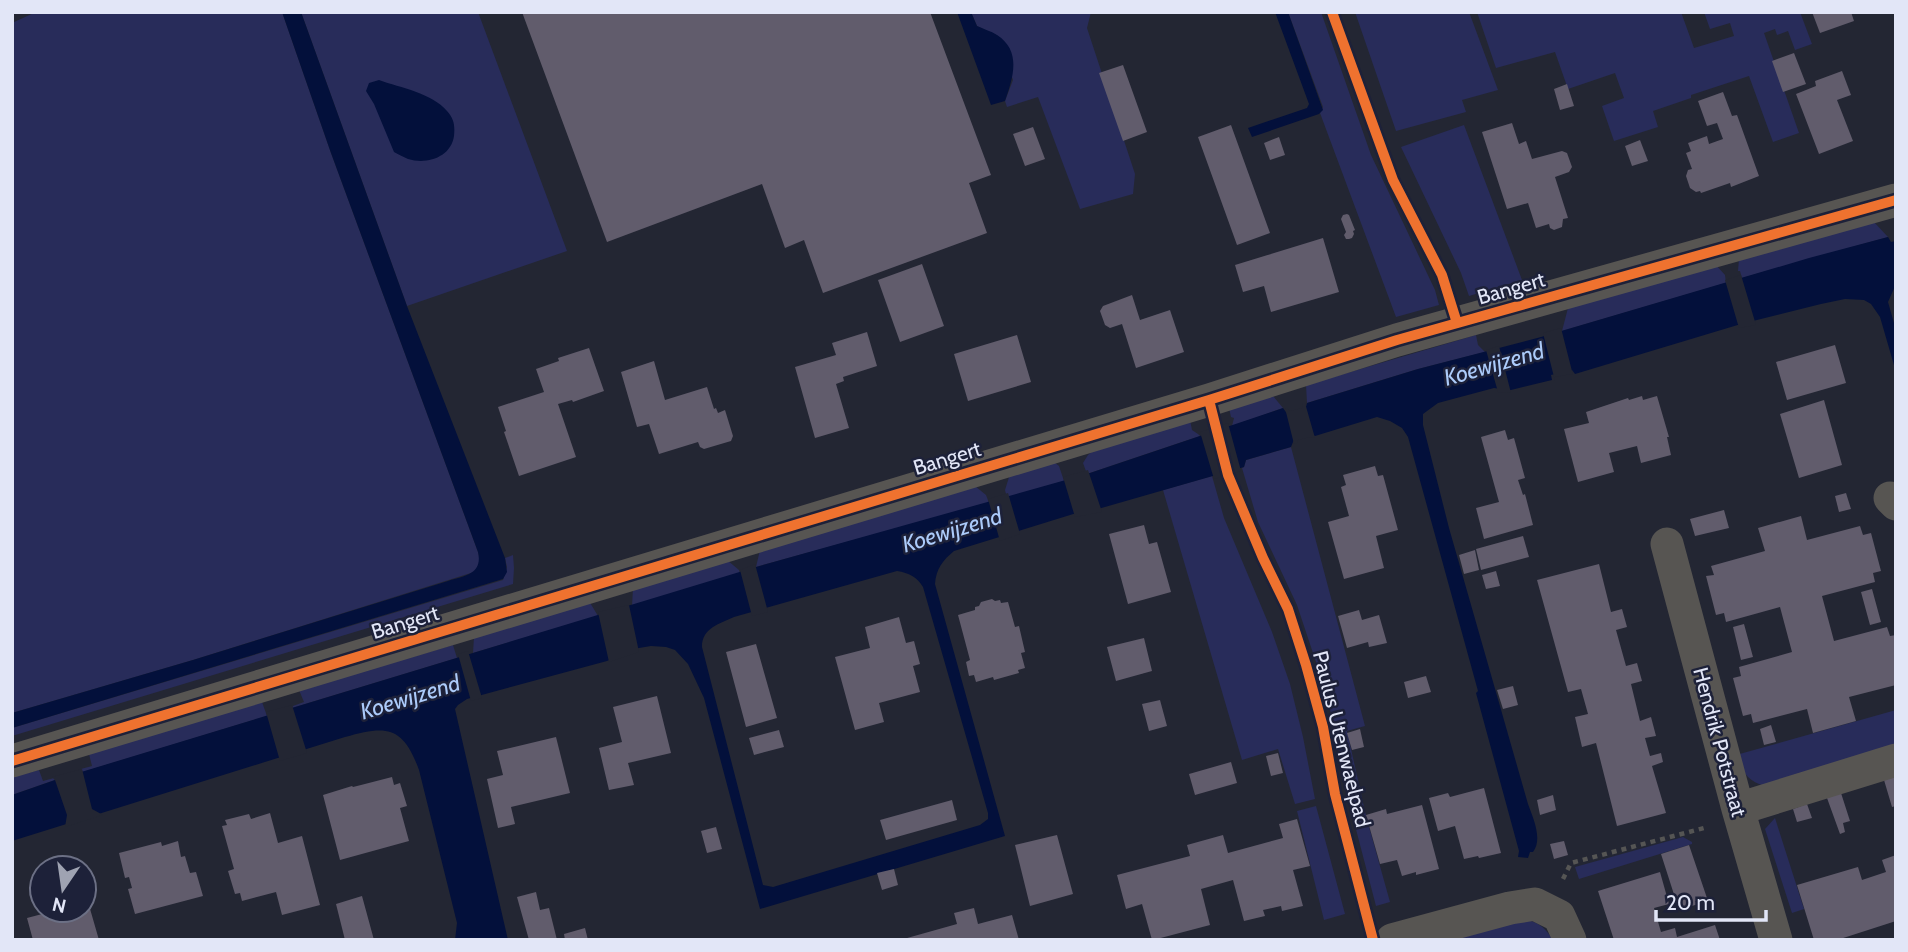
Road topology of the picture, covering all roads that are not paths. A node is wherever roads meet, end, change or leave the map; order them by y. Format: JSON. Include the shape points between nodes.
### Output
{"nodes":[{"id":1,"x":1896,"y":200,"type":"edge"},
{"id":2,"x":1667,"y":544,"type":"dead end"},
{"id":3,"x":1896,"y":760,"type":"edge"},
{"id":4,"x":12,"y":761,"type":"edge"},
{"id":5,"x":1739,"y":813,"type":"junction"},
{"id":6,"x":1392,"y":940,"type":"edge"},
{"id":7,"x":1570,"y":940,"type":"edge"},
{"id":8,"x":1776,"y":940,"type":"edge"}],
"edges":[{"from":1,"to":4,"type":"street","name":"Bangert","via":[[1397,341]]},
{"from":2,"to":5,"type":"street","name":"Hendrik Potstraat"},
{"from":3,"to":5,"type":"street"},
{"from":5,"to":8,"type":"street","name":"Hendrik Potstraat"},
{"from":6,"to":7,"type":"street","via":[[1535,904],[1559,916]]}]}
